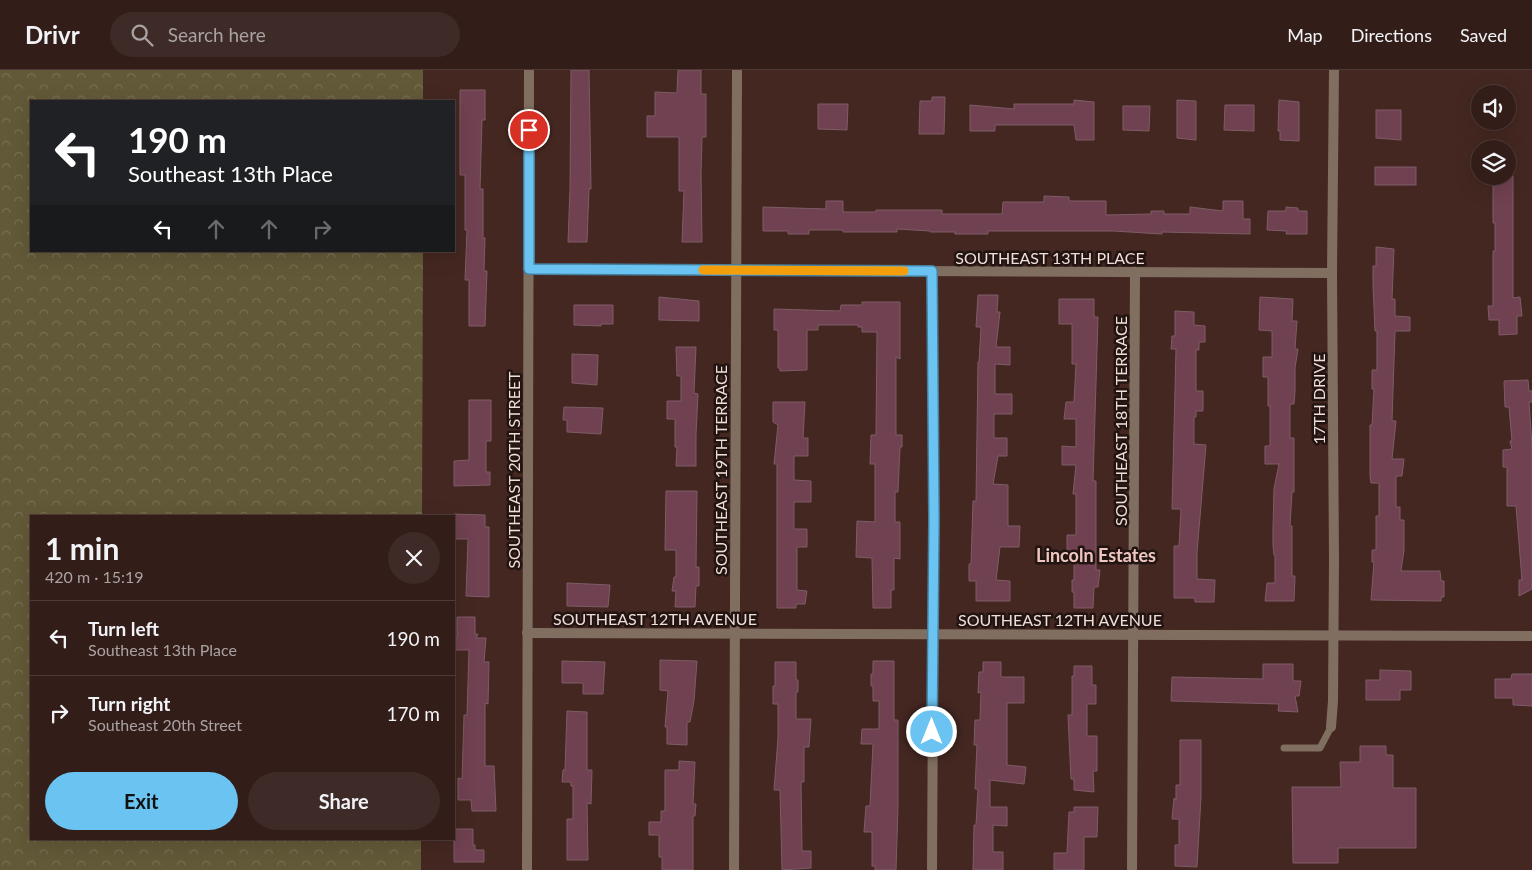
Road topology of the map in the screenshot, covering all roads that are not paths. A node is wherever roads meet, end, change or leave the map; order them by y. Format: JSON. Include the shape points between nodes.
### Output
{"nodes":[{"id":1,"x":529,"y":70,"type":"edge"},
{"id":2,"x":737,"y":70,"type":"edge"},
{"id":3,"x":1334,"y":70,"type":"edge"},
{"id":4,"x":529,"y":269,"type":"junction"},
{"id":5,"x":737,"y":270,"type":"junction"},
{"id":6,"x":932,"y":271,"type":"junction"},
{"id":7,"x":1135,"y":272,"type":"junction"},
{"id":8,"x":1332,"y":273,"type":"junction"},
{"id":9,"x":527,"y":633,"type":"junction"},
{"id":10,"x":734,"y":633,"type":"junction"},
{"id":11,"x":933,"y":634,"type":"junction"},
{"id":12,"x":1134,"y":634,"type":"junction"},
{"id":13,"x":1334,"y":635,"type":"junction"},
{"id":14,"x":1532,"y":636,"type":"edge"},
{"id":15,"x":1331,"y":728,"type":"joint"},
{"id":16,"x":1284,"y":748,"type":"dead end"},
{"id":17,"x":527,"y":870,"type":"edge"},
{"id":18,"x":734,"y":870,"type":"edge"},
{"id":19,"x":932,"y":870,"type":"edge"},
{"id":20,"x":1132,"y":870,"type":"edge"}],
"edges":[{"from":1,"to":4,"type":"street","name":"SOUTHEAST 20TH STREET"},
{"from":2,"to":5,"type":"street","name":"SOUTHEAST 19TH TERRACE"},
{"from":3,"to":8,"type":"street","name":"17TH DRIVE"},
{"from":4,"to":5,"type":"street","name":"SOUTHEAST 13TH PLACE"},
{"from":4,"to":9,"type":"street","name":"SOUTHEAST 20TH STREET"},
{"from":5,"to":6,"type":"street","name":"SOUTHEAST 13TH PLACE"},
{"from":5,"to":10,"type":"street","name":"SOUTHEAST 19TH TERRACE"},
{"from":6,"to":7,"type":"street","name":"SOUTHEAST 13TH PLACE"},
{"from":6,"to":11,"type":"street"},
{"from":7,"to":8,"type":"street","name":"SOUTHEAST 13TH PLACE"},
{"from":7,"to":12,"type":"street","name":"SOUTHEAST 18TH TERRACE"},
{"from":8,"to":13,"type":"street","name":"17TH DRIVE"},
{"from":9,"to":10,"type":"street","name":"SOUTHEAST 12TH AVENUE"},
{"from":9,"to":17,"type":"street","name":"SOUTHEAST 20TH STREET"},
{"from":10,"to":11,"type":"street","name":"SOUTHEAST 12TH AVENUE"},
{"from":10,"to":18,"type":"street","name":"SOUTHEAST 19TH TERRACE"},
{"from":11,"to":12,"type":"street","name":"SOUTHEAST 12TH AVENUE"},
{"from":11,"to":19,"type":"street"},
{"from":12,"to":13,"type":"street","name":"SOUTHEAST 12TH AVENUE"},
{"from":12,"to":20,"type":"street","name":"SOUTHEAST 18TH TERRACE"},
{"from":13,"to":14,"type":"street","name":"SOUTHEAST 12TH AVENUE"},
{"from":13,"to":15,"type":"street","name":"17TH DRIVE"},
{"from":15,"to":16,"type":"lane","via":[[1320,748]]}]}
